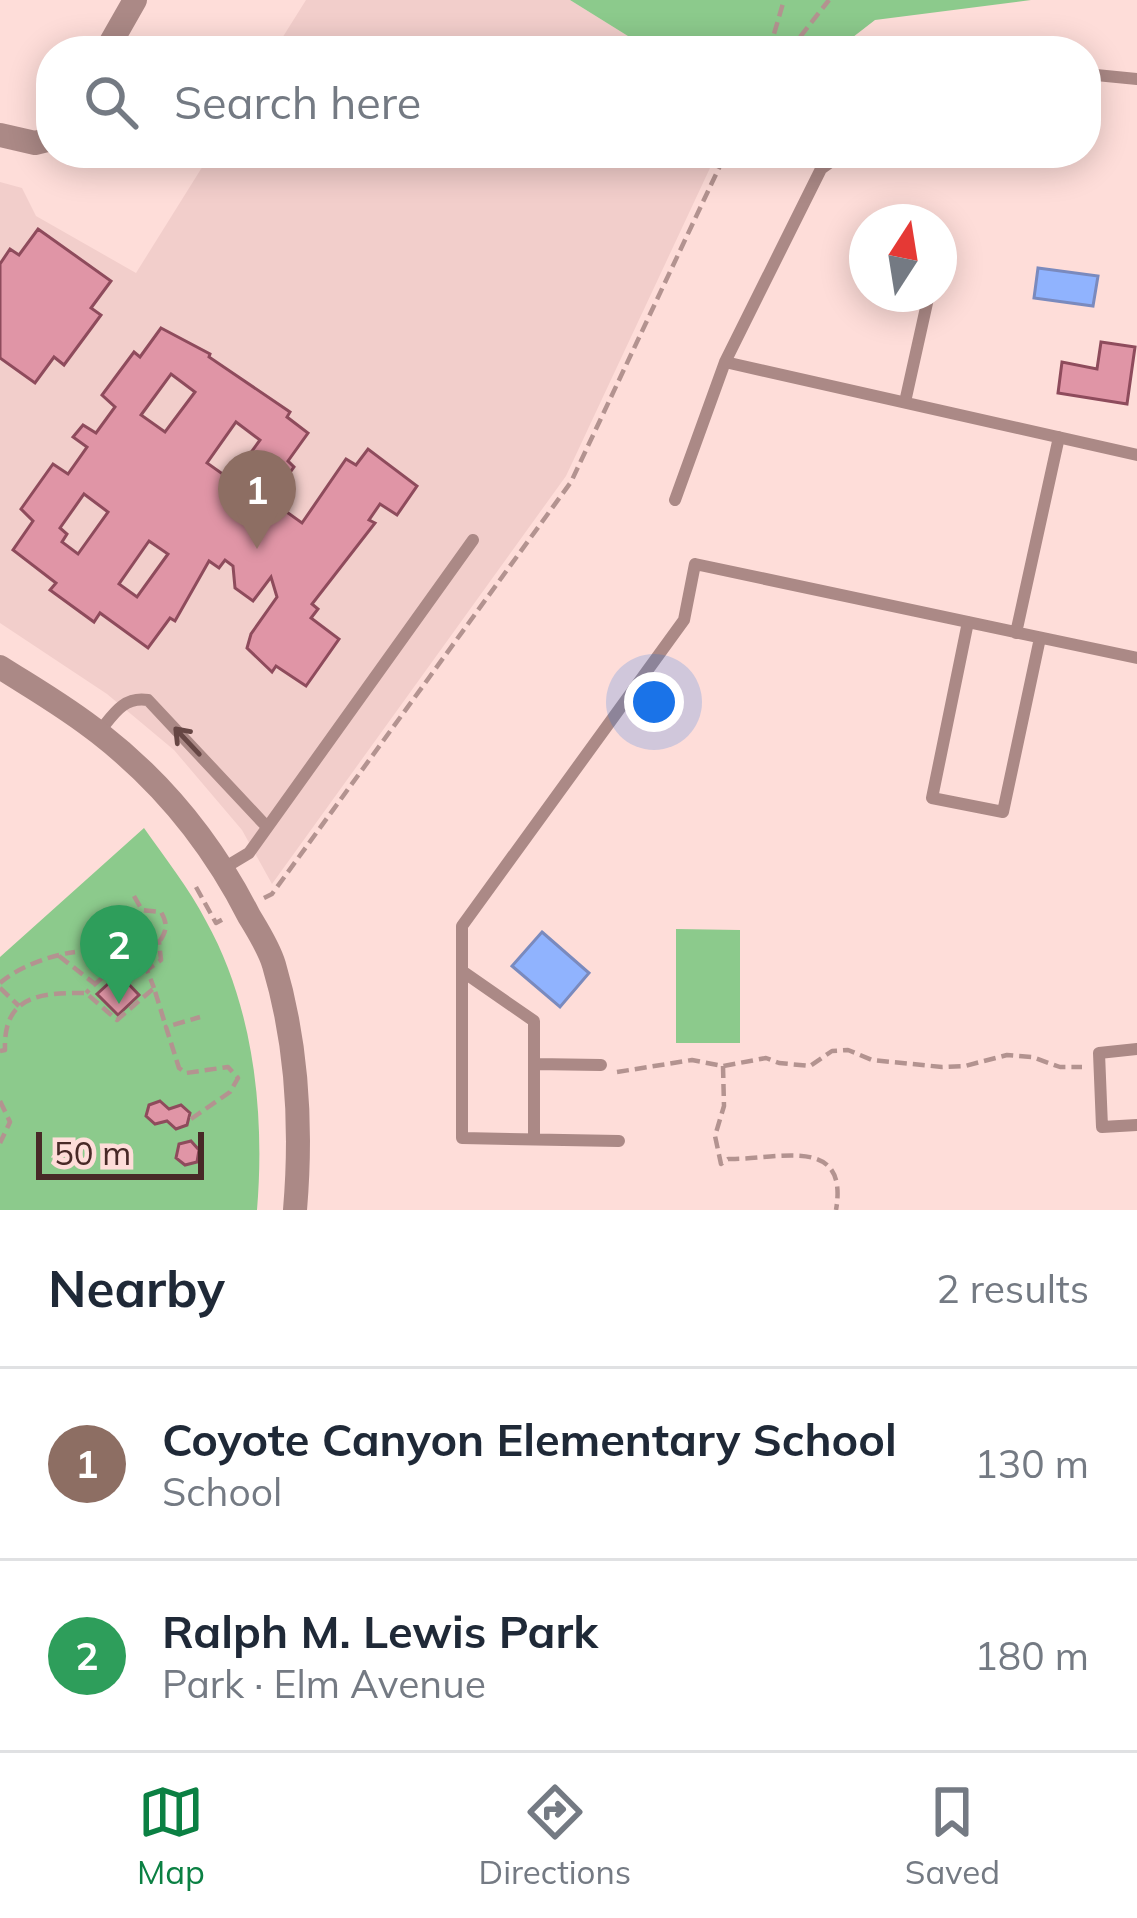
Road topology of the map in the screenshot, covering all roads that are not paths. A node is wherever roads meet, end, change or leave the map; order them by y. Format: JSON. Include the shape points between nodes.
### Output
{"nodes":[{"id":1,"x":135,"y":0,"type":"edge"},
{"id":2,"x":115,"y":36,"type":"edge"},
{"id":3,"x":1101,"y":75,"type":"edge"},
{"id":4,"x":1137,"y":79,"type":"edge"},
{"id":5,"x":0,"y":135,"type":"edge"},
{"id":6,"x":36,"y":140,"type":"edge"},
{"id":7,"x":822,"y":168,"type":"edge"},
{"id":8,"x":925,"y":312,"type":"edge"},
{"id":9,"x":725,"y":362,"type":"junction"},
{"id":10,"x":904,"y":403,"type":"junction"},
{"id":11,"x":1059,"y":437,"type":"junction"},
{"id":12,"x":1137,"y":454,"type":"edge"},
{"id":13,"x":675,"y":500,"type":"dead end"},
{"id":14,"x":473,"y":540,"type":"dead end"},
{"id":15,"x":968,"y":622,"type":"junction"},
{"id":16,"x":1016,"y":633,"type":"junction"},
{"id":17,"x":1040,"y":638,"type":"junction"},
{"id":18,"x":1137,"y":658,"type":"edge"},
{"id":19,"x":0,"y":667,"type":"edge"},
{"id":20,"x":99,"y":732,"type":"junction"},
{"id":21,"x":268,"y":826,"type":"junction"},
{"id":22,"x":224,"y":868,"type":"junction"},
{"id":23,"x":462,"y":971,"type":"junction"},
{"id":24,"x":1137,"y":1049,"type":"edge"},
{"id":25,"x":535,"y":1064,"type":"junction"},
{"id":26,"x":601,"y":1065,"type":"road end"},
{"id":27,"x":1137,"y":1124,"type":"edge"},
{"id":28,"x":534,"y":1139,"type":"junction"},
{"id":29,"x":620,"y":1141,"type":"dead end"},
{"id":30,"x":295,"y":1210,"type":"edge"}],
"edges":[{"from":1,"to":2,"type":"street"},
{"from":3,"to":4,"type":"lane"},
{"from":5,"to":6,"type":"street"},
{"from":7,"to":9,"type":"lane"},
{"from":8,"to":10,"type":"lane"},
{"from":9,"to":10,"type":"lane"},
{"from":9,"to":13,"type":"lane"},
{"from":10,"to":11,"type":"lane"},
{"from":11,"to":12,"type":"lane"},
{"from":11,"to":16,"type":"lane"},
{"from":14,"to":21,"type":"lane"},
{"from":15,"to":16,"type":"lane"},
{"from":15,"to":17,"type":"lane","via":[[932,798],[1003,812]]},
{"from":15,"to":23,"type":"lane","via":[[695,564],[684,620],[463,926]]},
{"from":16,"to":17,"type":"lane"},
{"from":17,"to":18,"type":"lane"},
{"from":19,"to":20,"type":"street"},
{"from":21,"to":20,"type":"lane","one_way":true,"via":[[148,700],[125,702]]},
{"from":20,"to":22,"type":"street","via":[[181,810]]},
{"from":21,"to":22,"type":"lane","via":[[249,853]]},
{"from":22,"to":30,"type":"street","via":[[273,961],[297,1070]]},
{"from":23,"to":25,"type":"lane","via":[[534,1021]]},
{"from":23,"to":28,"type":"lane","via":[[462,1138]]},
{"from":24,"to":27,"type":"lane","via":[[1099,1052],[1102,1127]]},
{"from":25,"to":26,"type":"lane"},
{"from":25,"to":28,"type":"lane"},
{"from":28,"to":29,"type":"lane"}]}
